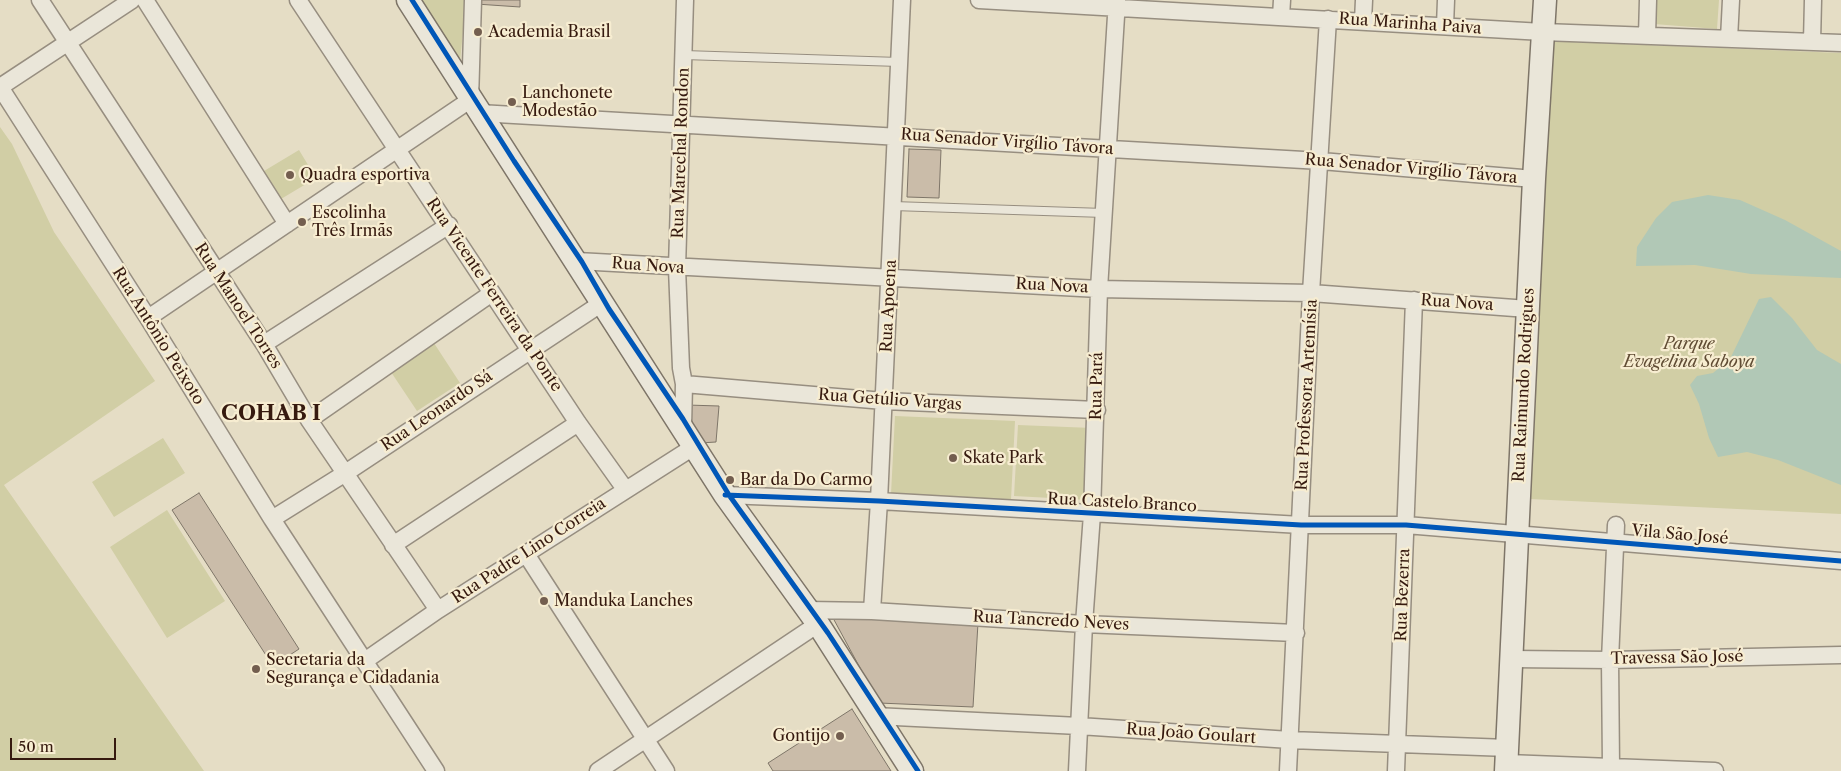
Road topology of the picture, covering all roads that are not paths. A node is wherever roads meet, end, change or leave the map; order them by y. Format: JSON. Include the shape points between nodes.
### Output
{"nodes":[{"id":1,"x":40,"y":0,"type":"edge"},
{"id":2,"x":132,"y":0,"type":"edge"},
{"id":3,"x":145,"y":0,"type":"edge"},
{"id":4,"x":298,"y":0,"type":"edge"},
{"id":5,"x":408,"y":0,"type":"edge"},
{"id":6,"x":472,"y":0,"type":"edge"},
{"id":7,"x":685,"y":0,"type":"edge"},
{"id":8,"x":902,"y":0,"type":"edge"},
{"id":9,"x":979,"y":0,"type":"edge"},
{"id":10,"x":1282,"y":0,"type":"edge"},
{"id":11,"x":1364,"y":0,"type":"edge"},
{"id":12,"x":1446,"y":0,"type":"edge"},
{"id":13,"x":1545,"y":0,"type":"edge"},
{"id":14,"x":1648,"y":0,"type":"edge"},
{"id":15,"x":1731,"y":0,"type":"edge"},
{"id":16,"x":1814,"y":0,"type":"edge"},
{"id":17,"x":1116,"y":4,"type":"edge"},
{"id":18,"x":1198,"y":6,"type":"edge"},
{"id":19,"x":1282,"y":17,"type":"junction"},
{"id":20,"x":1328,"y":19,"type":"junction"},
{"id":21,"x":1363,"y":22,"type":"junction"},
{"id":22,"x":1445,"y":26,"type":"junction"},
{"id":23,"x":1543,"y":32,"type":"junction"},
{"id":24,"x":1646,"y":36,"type":"junction"},
{"id":25,"x":1729,"y":39,"type":"junction"},
{"id":26,"x":68,"y":42,"type":"junction"},
{"id":27,"x":1812,"y":42,"type":"junction"},
{"id":28,"x":1841,"y":43,"type":"edge"},
{"id":29,"x":684,"y":55,"type":"junction"},
{"id":30,"x":899,"y":62,"type":"junction"},
{"id":31,"x":0,"y":87,"type":"edge"},
{"id":32,"x":475,"y":107,"type":"junction"},
{"id":33,"x":682,"y":126,"type":"junction"},
{"id":34,"x":896,"y":135,"type":"junction"},
{"id":35,"x":1109,"y":149,"type":"junction"},
{"id":36,"x":397,"y":151,"type":"junction"},
{"id":37,"x":1321,"y":161,"type":"junction"},
{"id":38,"x":1534,"y":179,"type":"junction"},
{"id":39,"x":893,"y":206,"type":"junction"},
{"id":40,"x":1104,"y":213,"type":"junction"},
{"id":41,"x":287,"y":224,"type":"junction"},
{"id":42,"x":449,"y":226,"type":"junction"},
{"id":43,"x":577,"y":262,"type":"junction"},
{"id":44,"x":677,"y":268,"type":"junction"},
{"id":45,"x":217,"y":273,"type":"junction"},
{"id":46,"x":890,"y":278,"type":"junction"},
{"id":47,"x":1099,"y":288,"type":"junction"},
{"id":48,"x":492,"y":293,"type":"junction"},
{"id":49,"x":1311,"y":293,"type":"junction"},
{"id":50,"x":1414,"y":300,"type":"junction"},
{"id":51,"x":602,"y":303,"type":"junction"},
{"id":52,"x":1528,"y":309,"type":"junction"},
{"id":53,"x":148,"y":318,"type":"junction"},
{"id":54,"x":264,"y":344,"type":"junction"},
{"id":55,"x":530,"y":349,"type":"junction"},
{"id":56,"x":684,"y":384,"type":"junction"},
{"id":57,"x":884,"y":401,"type":"junction"},
{"id":58,"x":1097,"y":410,"type":"junction"},
{"id":59,"x":309,"y":420,"type":"junction"},
{"id":60,"x":578,"y":423,"type":"junction"},
{"id":61,"x":683,"y":426,"type":"junction"},
{"id":62,"x":695,"y":446,"type":"junction"},
{"id":63,"x":344,"y":474,"type":"junction"},
{"id":64,"x":625,"y":489,"type":"junction"},
{"id":65,"x":725,"y":495,"type":"junction"},
{"id":66,"x":880,"y":501,"type":"junction"},
{"id":67,"x":1092,"y":514,"type":"junction"},
{"id":68,"x":272,"y":519,"type":"junction"},
{"id":69,"x":1301,"y":525,"type":"junction"},
{"id":70,"x":1406,"y":525,"type":"junction"},
{"id":71,"x":1616,"y":525,"type":"dead end"},
{"id":72,"x":1517,"y":534,"type":"junction"},
{"id":73,"x":1615,"y":542,"type":"junction"},
{"id":74,"x":393,"y":545,"type":"junction"},
{"id":75,"x":526,"y":554,"type":"junction"},
{"id":76,"x":1841,"y":561,"type":"edge"},
{"id":77,"x":438,"y":610,"type":"junction"},
{"id":78,"x":872,"y":611,"type":"junction"},
{"id":79,"x":812,"y":617,"type":"junction"},
{"id":80,"x":1084,"y":624,"type":"junction"},
{"id":81,"x":1296,"y":632,"type":"junction"},
{"id":82,"x":1841,"y":654,"type":"edge"},
{"id":83,"x":1512,"y":659,"type":"junction"},
{"id":84,"x":366,"y":660,"type":"junction"},
{"id":85,"x":1610,"y":660,"type":"junction"},
{"id":86,"x":875,"y":716,"type":"junction"},
{"id":87,"x":1079,"y":726,"type":"junction"},
{"id":88,"x":645,"y":740,"type":"junction"},
{"id":89,"x":1290,"y":740,"type":"junction"},
{"id":90,"x":1397,"y":744,"type":"junction"},
{"id":91,"x":1507,"y":761,"type":"edge"},
{"id":92,"x":1611,"y":767,"type":"junction"},
{"id":93,"x":1635,"y":770,"type":"edge"},
{"id":94,"x":436,"y":771,"type":"edge"},
{"id":95,"x":598,"y":771,"type":"edge"},
{"id":96,"x":666,"y":771,"type":"edge"},
{"id":97,"x":912,"y":771,"type":"edge"},
{"id":98,"x":1077,"y":771,"type":"edge"},
{"id":99,"x":1288,"y":771,"type":"edge"},
{"id":100,"x":1396,"y":771,"type":"edge"},
{"id":101,"x":1714,"y":771,"type":"edge"}],
"edges":[{"from":1,"to":26,"type":"street","name":"Rua Manoel Torres"},
{"from":2,"to":26,"type":"street"},
{"from":3,"to":41,"type":"street"},
{"from":4,"to":36,"type":"street","name":"Rua Vicente Ferreira da Ponte"},
{"from":5,"to":32,"type":"main road"},
{"from":6,"to":32,"type":"street"},
{"from":7,"to":29,"type":"street","name":"Rua Marechal Rondon"},
{"from":8,"to":30,"type":"street","name":"Rua Apoena"},
{"from":9,"to":17,"type":"street","name":"Rua Marinha Paiva"},
{"from":10,"to":19,"type":"street"},
{"from":11,"to":21,"type":"street"},
{"from":12,"to":22,"type":"street"},
{"from":13,"to":23,"type":"main road","name":"Rua Raimundo Rodrigues"},
{"from":14,"to":24,"type":"street"},
{"from":15,"to":25,"type":"street"},
{"from":16,"to":27,"type":"street"},
{"from":17,"to":18,"type":"street","name":"Rua Marinha Paiva"},
{"from":17,"to":35,"type":"street","name":"Rua Pará"},
{"from":18,"to":19,"type":"street","name":"Rua Marinha Paiva"},
{"from":19,"to":20,"type":"street","name":"Rua Marinha Paiva"},
{"from":20,"to":21,"type":"street","name":"Rua Marinha Paiva"},
{"from":20,"to":37,"type":"street","name":"Rua Professora Artemísia"},
{"from":21,"to":22,"type":"street","name":"Rua Marinha Paiva"},
{"from":22,"to":23,"type":"street","name":"Rua Marinha Paiva"},
{"from":23,"to":24,"type":"street","name":"Rua Marinha Paiva"},
{"from":23,"to":38,"type":"main road","name":"Rua Raimundo Rodrigues"},
{"from":24,"to":25,"type":"street","name":"Rua Marinha Paiva"},
{"from":25,"to":27,"type":"street","name":"Rua Marinha Paiva"},
{"from":26,"to":31,"type":"street"},
{"from":26,"to":45,"type":"street","name":"Rua Manoel Torres"},
{"from":27,"to":28,"type":"street","name":"Rua Marinha Paiva"},
{"from":29,"to":30,"type":"lane"},
{"from":29,"to":33,"type":"street","name":"Rua Marechal Rondon"},
{"from":30,"to":34,"type":"street","name":"Rua Apoena"},
{"from":31,"to":53,"type":"street","name":"Rua Antônio Peixoto"},
{"from":32,"to":33,"type":"street","name":"Rua Senador Virgílio Távora"},
{"from":32,"to":36,"type":"street"},
{"from":32,"to":43,"type":"main road"},
{"from":33,"to":34,"type":"street","name":"Rua Senador Virgílio Távora"},
{"from":33,"to":44,"type":"street","name":"Rua Marechal Rondon"},
{"from":34,"to":35,"type":"street","name":"Rua Senador Virgílio Távora"},
{"from":34,"to":39,"type":"street","name":"Rua Apoena"},
{"from":35,"to":37,"type":"street","name":"Rua Senador Virgílio Távora"},
{"from":35,"to":40,"type":"street","name":"Rua Pará"},
{"from":36,"to":41,"type":"street"},
{"from":36,"to":42,"type":"street","name":"Rua Vicente Ferreira da Ponte"},
{"from":37,"to":38,"type":"street","name":"Rua Senador Virgílio Távora"},
{"from":37,"to":49,"type":"street","name":"Rua Professora Artemísia"},
{"from":38,"to":52,"type":"main road","name":"Rua Raimundo Rodrigues"},
{"from":39,"to":40,"type":"lane"},
{"from":39,"to":46,"type":"street","name":"Rua Apoena"},
{"from":40,"to":47,"type":"street","name":"Rua Pará"},
{"from":41,"to":45,"type":"street"},
{"from":42,"to":48,"type":"street","name":"Rua Vicente Ferreira da Ponte"},
{"from":42,"to":54,"type":"street"},
{"from":43,"to":44,"type":"street","name":"Rua Nova"},
{"from":43,"to":51,"type":"main road"},
{"from":44,"to":46,"type":"street","name":"Rua Nova"},
{"from":44,"to":56,"type":"street","name":"Rua Marechal Rondon"},
{"from":45,"to":53,"type":"street"},
{"from":45,"to":54,"type":"street","name":"Rua Manoel Torres"},
{"from":46,"to":47,"type":"street","name":"Rua Nova"},
{"from":46,"to":57,"type":"street","name":"Rua Apoena"},
{"from":47,"to":49,"type":"street","name":"Rua Nova"},
{"from":47,"to":58,"type":"street","name":"Rua Pará"},
{"from":48,"to":55,"type":"street","name":"Rua Vicente Ferreira da Ponte"},
{"from":48,"to":59,"type":"street"},
{"from":49,"to":50,"type":"street","name":"Rua Nova"},
{"from":49,"to":69,"type":"street","name":"Rua Professora Artemísia"},
{"from":50,"to":52,"type":"street","name":"Rua Nova"},
{"from":50,"to":70,"type":"street","name":"Rua Bezerra"},
{"from":51,"to":55,"type":"street","name":"Rua Leonardo Sá"},
{"from":51,"to":61,"type":"main road"},
{"from":52,"to":72,"type":"main road","name":"Rua Raimundo Rodrigues"},
{"from":53,"to":68,"type":"street","name":"Rua Antônio Peixoto"},
{"from":54,"to":59,"type":"street","name":"Rua Manoel Torres"},
{"from":55,"to":60,"type":"street","name":"Rua Vicente Ferreira da Ponte"},
{"from":55,"to":63,"type":"street","name":"Rua Leonardo Sá"},
{"from":56,"to":57,"type":"street","name":"Rua Getúlio Vargas"},
{"from":56,"to":61,"type":"street","name":"Rua Marechal Rondon"},
{"from":57,"to":58,"type":"street","name":"Rua Getúlio Vargas"},
{"from":57,"to":66,"type":"street","name":"Rua Apoena"},
{"from":58,"to":67,"type":"street","name":"Rua Pará"},
{"from":59,"to":63,"type":"street","name":"Rua Manoel Torres"},
{"from":60,"to":64,"type":"street","name":"Rua Vicente Ferreira da Ponte"},
{"from":60,"to":74,"type":"street"},
{"from":61,"to":62,"type":"main road"},
{"from":62,"to":64,"type":"street","name":"Rua Padre Lino Correia"},
{"from":62,"to":65,"type":"main road"},
{"from":63,"to":68,"type":"street","name":"Rua Leonardo Sá"},
{"from":63,"to":74,"type":"street","name":"Rua Manoel Torres"},
{"from":64,"to":75,"type":"street","name":"Rua Padre Lino Correia"},
{"from":65,"to":66,"type":"street","name":"Rua Castelo Branco"},
{"from":65,"to":79,"type":"main road"},
{"from":66,"to":67,"type":"street","name":"Rua Castelo Branco"},
{"from":66,"to":78,"type":"street","name":"Rua Apoena"},
{"from":67,"to":69,"type":"street","name":"Rua Castelo Branco"},
{"from":67,"to":80,"type":"street","name":"Rua Pará"},
{"from":68,"to":84,"type":"street","name":"Rua Antônio Peixoto"},
{"from":69,"to":70,"type":"street","name":"Rua Castelo Branco"},
{"from":69,"to":81,"type":"street","name":"Rua Professora Artemísia"},
{"from":70,"to":72,"type":"street","name":"Rua Castelo Branco"},
{"from":70,"to":90,"type":"street","name":"Rua Bezerra"},
{"from":71,"to":73,"type":"street"},
{"from":72,"to":73,"type":"street","name":"Vila São José"},
{"from":72,"to":83,"type":"main road","name":"Rua Raimundo Rodrigues"},
{"from":73,"to":76,"type":"street","name":"Vila São José"},
{"from":73,"to":85,"type":"street"},
{"from":74,"to":77,"type":"street","name":"Rua Manoel Torres"},
{"from":75,"to":77,"type":"street","name":"Rua Padre Lino Correia"},
{"from":75,"to":88,"type":"street"},
{"from":77,"to":84,"type":"street","name":"Rua Padre Lino Correia"},
{"from":78,"to":79,"type":"street","name":"Rua Tancredo Neves"},
{"from":78,"to":80,"type":"street","name":"Rua Tancredo Neves"},
{"from":79,"to":86,"type":"main road"},
{"from":79,"to":88,"type":"street"},
{"from":80,"to":81,"type":"street","name":"Rua Tancredo Neves"},
{"from":80,"to":87,"type":"street","name":"Rua Pará"},
{"from":81,"to":89,"type":"street","name":"Rua Professora Artemísia"},
{"from":82,"to":85,"type":"street","name":"Travessa São José"},
{"from":83,"to":85,"type":"street","name":"Travessa São José"},
{"from":83,"to":91,"type":"main road","name":"Rua Raimundo Rodrigues"},
{"from":84,"to":94,"type":"street","name":"Rua Antônio Peixoto"},
{"from":85,"to":92,"type":"street"},
{"from":86,"to":87,"type":"street","name":"Rua João Goulart"},
{"from":86,"to":97,"type":"main road"},
{"from":87,"to":89,"type":"street","name":"Rua João Goulart"},
{"from":87,"to":98,"type":"street","name":"Rua Pará"},
{"from":88,"to":95,"type":"street"},
{"from":88,"to":96,"type":"street"},
{"from":89,"to":90,"type":"street","name":"Rua João Goulart"},
{"from":89,"to":99,"type":"street","name":"Rua Professora Artemísia"},
{"from":90,"to":91,"type":"street","name":"Rua João Goulart"},
{"from":90,"to":100,"type":"street","name":"Rua Bezerra"},
{"from":91,"to":92,"type":"street","name":"Rua João Goulart"},
{"from":92,"to":93,"type":"street","name":"Rua João Goulart"},
{"from":93,"to":101,"type":"street","name":"Rua João Goulart"}]}
